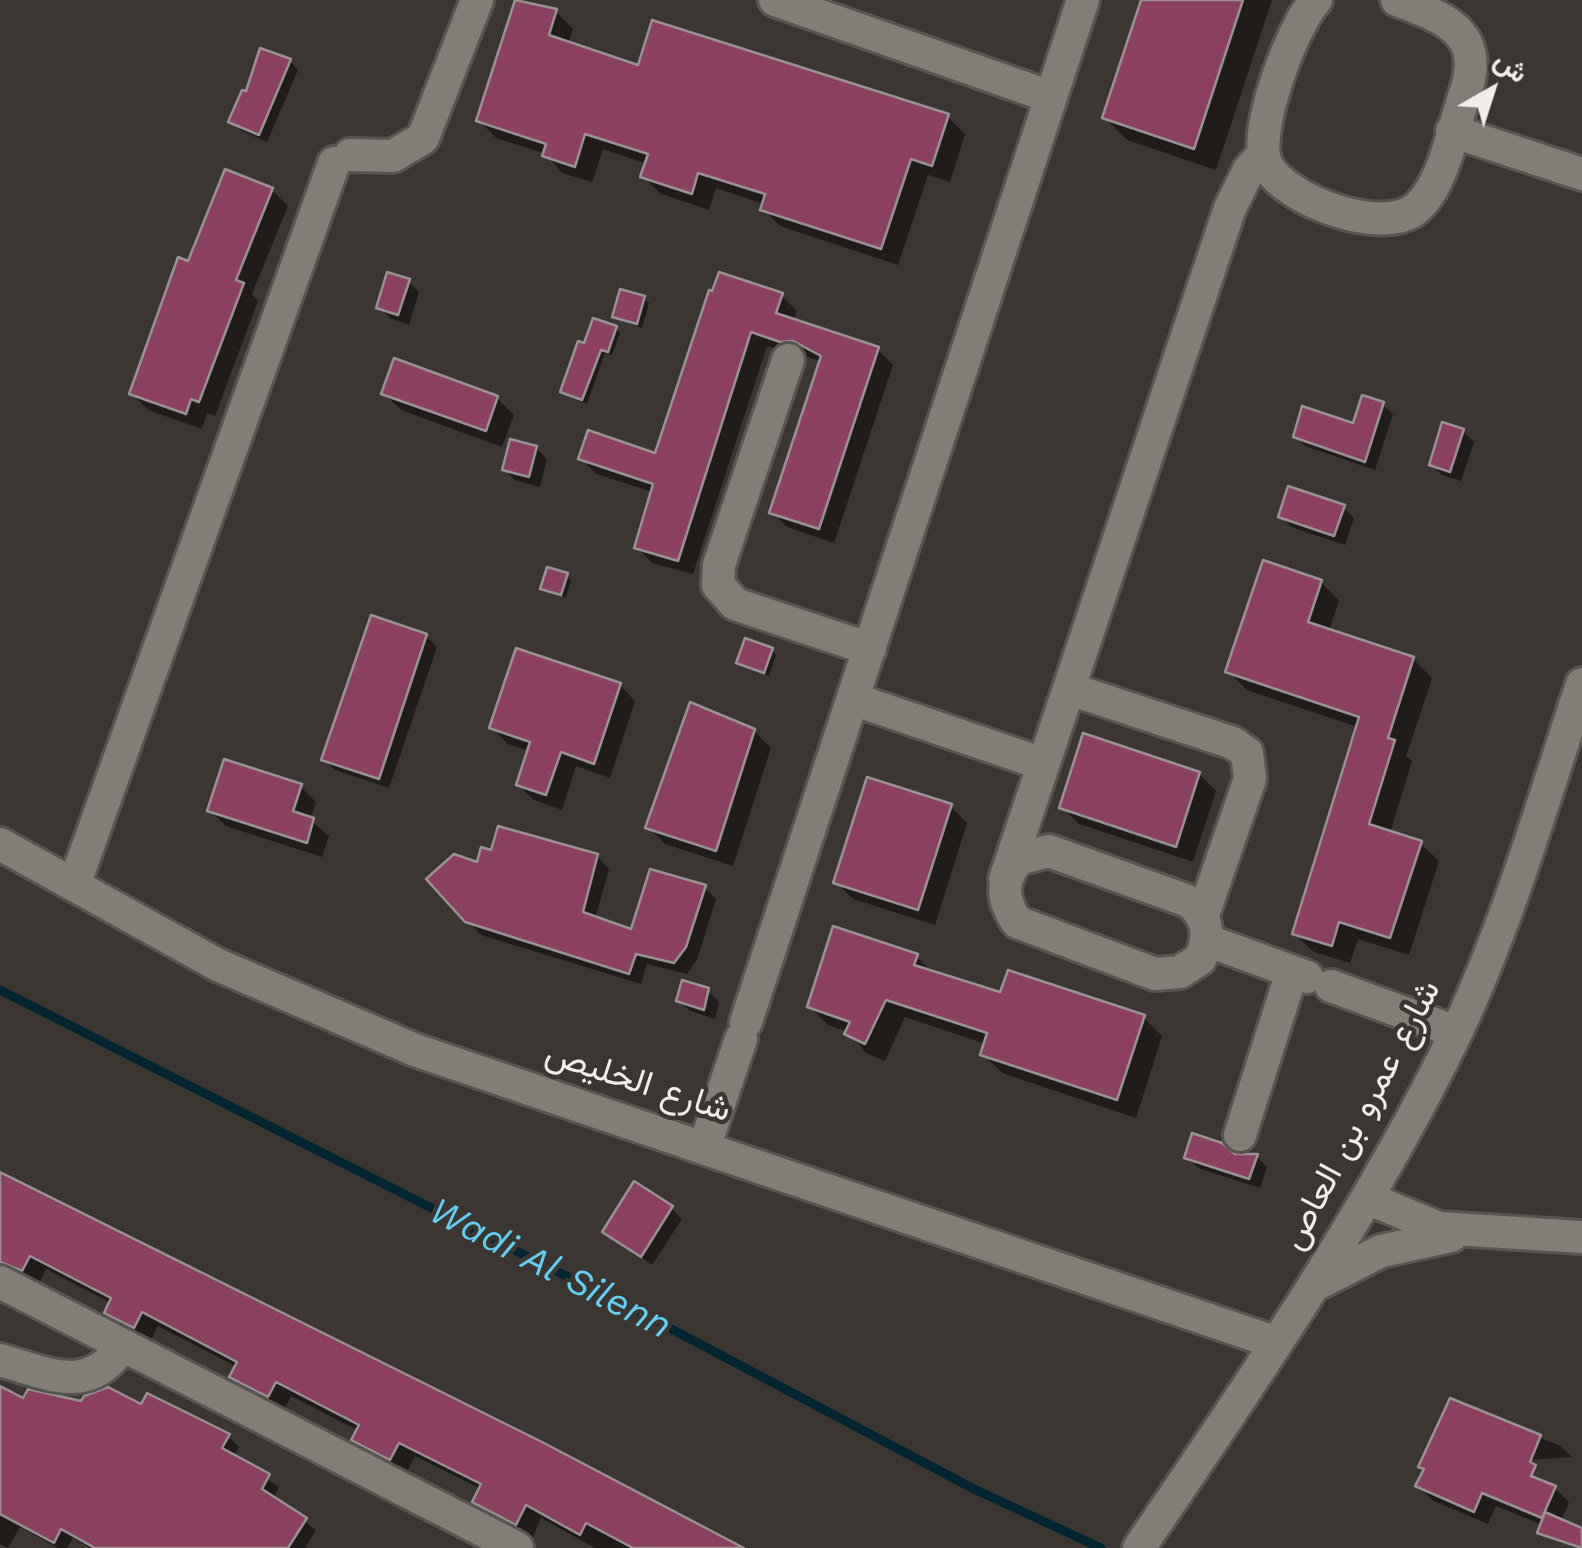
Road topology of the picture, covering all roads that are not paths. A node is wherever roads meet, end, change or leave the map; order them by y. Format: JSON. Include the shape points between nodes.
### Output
{"nodes":[{"id":1,"x":477,"y":0,"type":"edge"},
{"id":2,"x":775,"y":0,"type":"edge"},
{"id":3,"x":1083,"y":0,"type":"edge"},
{"id":4,"x":1316,"y":0,"type":"edge"},
{"id":5,"x":1397,"y":0,"type":"edge"},
{"id":6,"x":1051,"y":96,"type":"junction"},
{"id":7,"x":1452,"y":131,"type":"junction"},
{"id":8,"x":1263,"y":154,"type":"junction"},
{"id":9,"x":1582,"y":174,"type":"edge"},
{"id":10,"x":788,"y":360,"type":"dead end"},
{"id":11,"x":870,"y":649,"type":"junction"},
{"id":12,"x":1582,"y":684,"type":"edge"},
{"id":13,"x":1070,"y":689,"type":"junction"},
{"id":14,"x":852,"y":699,"type":"junction"},
{"id":15,"x":1043,"y":764,"type":"junction"},
{"id":16,"x":0,"y":844,"type":"edge"},
{"id":17,"x":1006,"y":879,"type":"junction"},
{"id":18,"x":74,"y":885,"type":"junction"},
{"id":19,"x":1204,"y":928,"type":"junction"},
{"id":20,"x":1310,"y":978,"type":"junction"},
{"id":21,"x":1456,"y":1032,"type":"junction"},
{"id":22,"x":1240,"y":1135,"type":"dead end"},
{"id":23,"x":705,"y":1145,"type":"junction"},
{"id":24,"x":1367,"y":1198,"type":"junction"},
{"id":25,"x":1491,"y":1234,"type":"junction"},
{"id":26,"x":1582,"y":1237,"type":"edge"},
{"id":27,"x":0,"y":1282,"type":"edge"},
{"id":28,"x":1313,"y":1286,"type":"junction"},
{"id":29,"x":1274,"y":1342,"type":"junction"},
{"id":30,"x":122,"y":1345,"type":"junction"},
{"id":31,"x":0,"y":1360,"type":"edge"},
{"id":32,"x":517,"y":1548,"type":"edge"},
{"id":33,"x":1139,"y":1548,"type":"edge"}],
"edges":[{"from":1,"to":18,"type":"street","via":[[423,138],[393,156],[342,159]]},
{"from":2,"to":6,"type":"street"},
{"from":3,"to":6,"type":"street"},
{"from":4,"to":8,"type":"street","via":[[1299,24],[1262,131]]},
{"from":5,"to":7,"type":"street","via":[[1443,16],[1466,44],[1473,68]]},
{"from":6,"to":11,"type":"street"},
{"from":7,"to":8,"type":"street","via":[[1428,195],[1411,213],[1389,221],[1291,192]]},
{"from":7,"to":9,"type":"street"},
{"from":8,"to":13,"type":"street","via":[[1230,208]]},
{"from":10,"to":11,"type":"street","via":[[718,585],[735,604]]},
{"from":11,"to":14,"type":"street"},
{"from":12,"to":21,"type":"street","name":"شارع عمرو بن العاص","via":[[1511,900]]},
{"from":13,"to":15,"type":"street"},
{"from":13,"to":19,"type":"street","via":[[1247,753],[1250,779]]},
{"from":14,"to":15,"type":"street"},
{"from":14,"to":23,"type":"street"},
{"from":15,"to":17,"type":"street"},
{"from":16,"to":18,"type":"street","name":"شارع الخليص"},
{"from":17,"to":19,"type":"street","via":[[1018,859],[1049,851],[1188,900]]},
{"from":17,"to":19,"type":"street","via":[[1004,900],[1016,922],[1155,974],[1191,966]]},
{"from":18,"to":23,"type":"street","name":"شارع الخليص","via":[[312,1008],[415,1050]]},
{"from":19,"to":20,"type":"street"},
{"from":20,"to":21,"type":"street"},
{"from":20,"to":22,"type":"street"},
{"from":21,"to":24,"type":"street","name":"شارع عمرو بن العاص"},
{"from":23,"to":29,"type":"street","name":"شارع الخليص"},
{"from":24,"to":25,"type":"street","via":[[1439,1228]]},
{"from":24,"to":28,"type":"street","name":"شارع عمرو بن العاص"},
{"from":25,"to":26,"type":"street"},
{"from":25,"to":28,"type":"street","via":[[1382,1251]]},
{"from":27,"to":30,"type":"street"},
{"from":28,"to":29,"type":"street","name":"شارع عمرو بن العاص"},
{"from":29,"to":33,"type":"street","name":"شارع عمرو بن العاص"},
{"from":30,"to":31,"type":"street","via":[[104,1370],[85,1378]]},
{"from":30,"to":32,"type":"street"}]}
